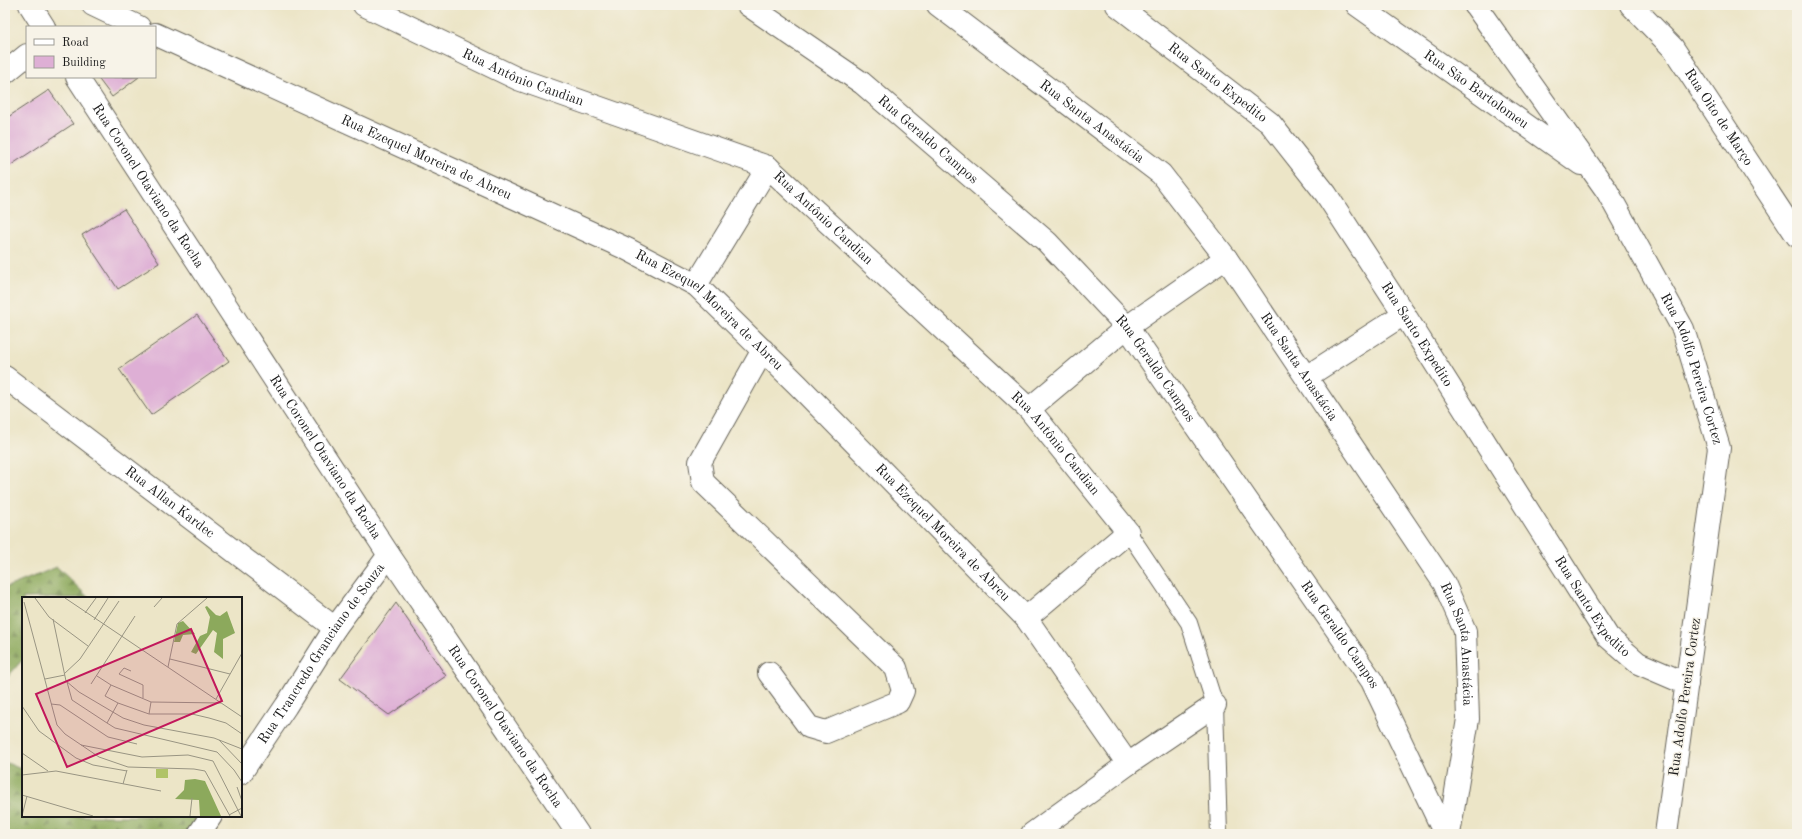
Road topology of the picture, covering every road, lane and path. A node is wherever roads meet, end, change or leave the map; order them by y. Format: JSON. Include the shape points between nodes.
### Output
{"nodes":[{"id":1,"x":30,"y":5,"type":"edge"},
{"id":2,"x":93,"y":5,"type":"edge"},
{"id":3,"x":364,"y":5,"type":"edge"},
{"id":4,"x":748,"y":5,"type":"edge"},
{"id":5,"x":938,"y":5,"type":"edge"},
{"id":6,"x":1117,"y":5,"type":"edge"},
{"id":7,"x":1357,"y":5,"type":"edge"},
{"id":8,"x":1475,"y":5,"type":"edge"},
{"id":9,"x":1631,"y":5,"type":"edge"},
{"id":10,"x":43,"y":26,"type":"edge"},
{"id":11,"x":137,"y":26,"type":"edge"},
{"id":12,"x":156,"y":34,"type":"edge"},
{"id":13,"x":26,"y":57,"type":"edge"},
{"id":14,"x":5,"y":73,"type":"edge"},
{"id":15,"x":78,"y":78,"type":"edge"},
{"id":16,"x":768,"y":168,"type":"junction"},
{"id":17,"x":1595,"y":174,"type":"junction"},
{"id":18,"x":1797,"y":236,"type":"edge"},
{"id":19,"x":1226,"y":258,"type":"junction"},
{"id":20,"x":696,"y":285,"type":"junction"},
{"id":21,"x":1404,"y":314,"type":"junction"},
{"id":22,"x":1127,"y":327,"type":"junction"},
{"id":23,"x":763,"y":350,"type":"junction"},
{"id":24,"x":5,"y":377,"type":"edge"},
{"id":25,"x":1306,"y":378,"type":"junction"},
{"id":26,"x":1030,"y":409,"type":"junction"},
{"id":27,"x":1128,"y":532,"type":"junction"},
{"id":28,"x":389,"y":555,"type":"junction"},
{"id":29,"x":1026,"y":618,"type":"junction"},
{"id":30,"x":335,"y":628,"type":"junction"},
{"id":31,"x":769,"y":673,"type":"dead end"},
{"id":32,"x":1687,"y":684,"type":"junction"},
{"id":33,"x":1215,"y":705,"type":"junction"},
{"id":34,"x":1128,"y":764,"type":"junction"},
{"id":35,"x":242,"y":771,"type":"edge"},
{"id":36,"x":210,"y":817,"type":"edge"},
{"id":37,"x":199,"y":834,"type":"edge"},
{"id":38,"x":578,"y":834,"type":"edge"},
{"id":39,"x":1032,"y":834,"type":"edge"},
{"id":40,"x":1219,"y":834,"type":"edge"},
{"id":41,"x":1445,"y":834,"type":"edge"},
{"id":42,"x":1449,"y":834,"type":"edge"},
{"id":43,"x":1666,"y":834,"type":"edge"}],
"edges":[{"from":1,"to":10,"type":"street"},
{"from":2,"to":11,"type":"street"},
{"from":3,"to":16,"type":"street","name":"Rua Antônio Candian","via":[[518,79]]},
{"from":4,"to":22,"type":"street","name":"Rua Geraldo Campos","via":[[862,82],[1047,242]]},
{"from":5,"to":19,"type":"street","name":"Rua Santa Anastácia","via":[[1161,174]]},
{"from":6,"to":21,"type":"street","name":"Rua Santo Expedito","via":[[1270,123],[1326,194]]},
{"from":7,"to":17,"type":"street","name":"Rua São Bartolomeu"},
{"from":8,"to":17,"type":"street","name":"Rua Adolfo Pereira Cortez"},
{"from":9,"to":18,"type":"street","name":"Rua Oito de Março","via":[[1673,48]]},
{"from":12,"to":20,"type":"street","name":"Rua Ezequel Moreira de Abreu","via":[[627,249]]},
{"from":13,"to":14,"type":"street"},
{"from":15,"to":28,"type":"street","name":"Rua Coronel Otaviano da Rocha"},
{"from":16,"to":20,"type":"street"},
{"from":16,"to":26,"type":"street","name":"Rua Antônio Candian"},
{"from":17,"to":32,"type":"street","name":"Rua Adolfo Pereira Cortez","via":[[1608,191],[1683,329],[1719,448]]},
{"from":19,"to":22,"type":"street"},
{"from":19,"to":25,"type":"street","name":"Rua Santa Anastácia"},
{"from":20,"to":23,"type":"street","name":"Rua Ezequel Moreira de Abreu"},
{"from":21,"to":25,"type":"street"},
{"from":21,"to":32,"type":"street","name":"Rua Santo Expedito","via":[[1608,637],[1638,663]]},
{"from":22,"to":26,"type":"street"},
{"from":22,"to":41,"type":"street","name":"Rua Geraldo Campos","via":[[1372,681]]},
{"from":23,"to":29,"type":"street","name":"Rua Ezequel Moreira de Abreu"},
{"from":23,"to":31,"type":"street","via":[[700,462],[703,482],[896,668],[903,691],[898,702],[826,732],[809,726]]},
{"from":24,"to":30,"type":"street","name":"Rua Allan Kardec"},
{"from":25,"to":42,"type":"street","name":"Rua Santa Anastácia","via":[[1444,583],[1465,631],[1468,719]]},
{"from":26,"to":27,"type":"street","name":"Rua Antônio Candian"},
{"from":27,"to":29,"type":"street"},
{"from":27,"to":33,"type":"lane","via":[[1190,623]]},
{"from":28,"to":30,"type":"street","name":"Rua Trancredo Granciano de Souza"},
{"from":28,"to":38,"type":"street","name":"Rua Coronel Otaviano da Rocha"},
{"from":29,"to":34,"type":"street","name":"Rua Ezequel Moreira de Abreu"},
{"from":30,"to":35,"type":"street","name":"Rua Trancredo Granciano de Souza"},
{"from":32,"to":43,"type":"street","name":"Rua Adolfo Pereira Cortez"},
{"from":33,"to":34,"type":"street"},
{"from":33,"to":40,"type":"lane"},
{"from":34,"to":39,"type":"street"},
{"from":36,"to":37,"type":"street"}]}
